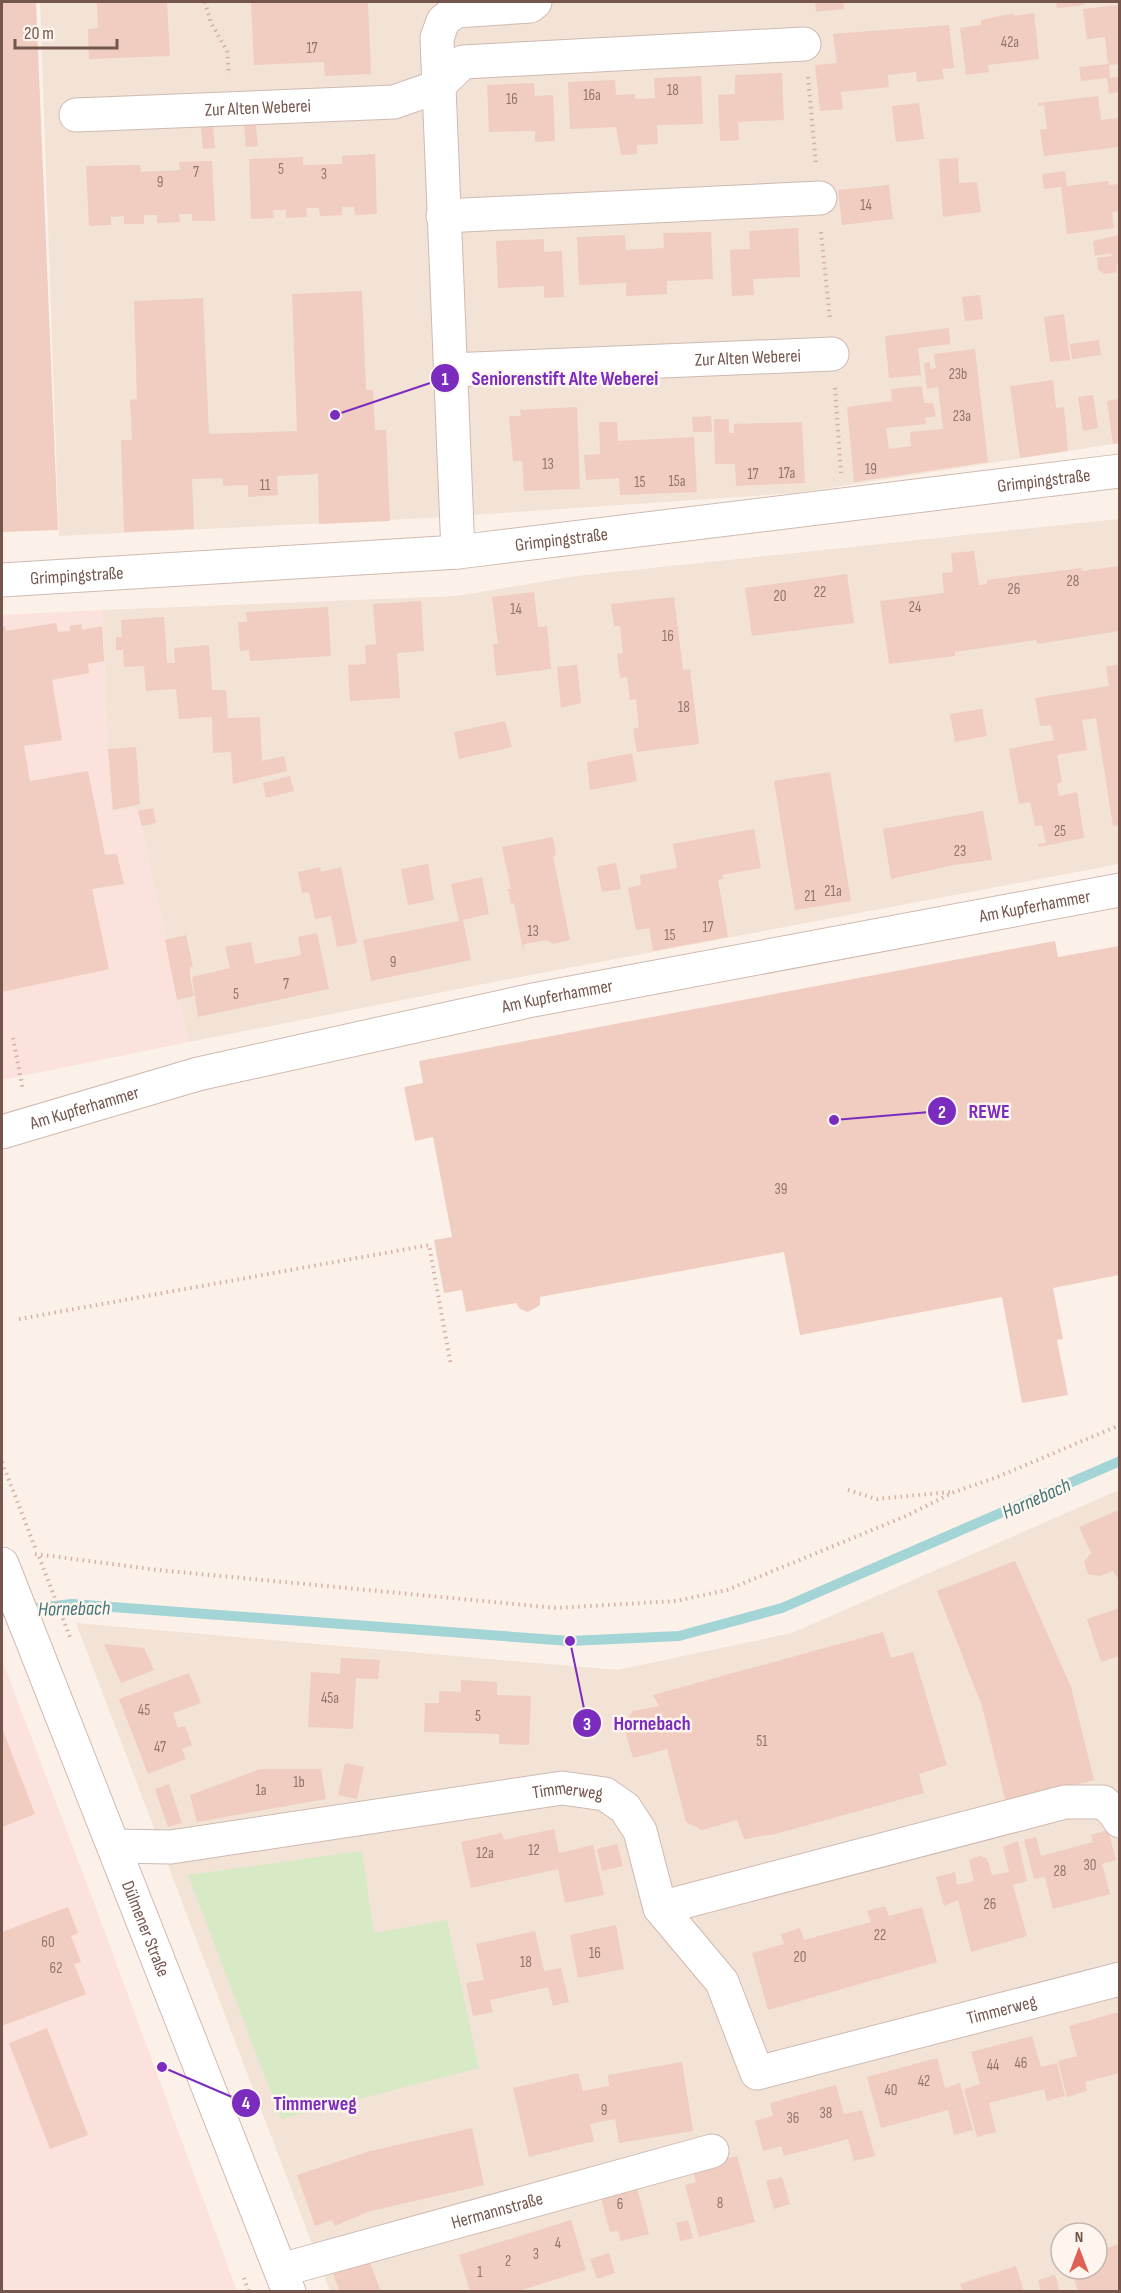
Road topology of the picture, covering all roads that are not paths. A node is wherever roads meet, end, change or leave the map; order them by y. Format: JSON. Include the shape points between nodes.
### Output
{"nodes":[{"id":1,"x":535,"y":2,"type":"edge"},
{"id":2,"x":804,"y":44,"type":"road end"},
{"id":3,"x":437,"y":87,"type":"junction"},
{"id":4,"x":76,"y":115,"type":"dead end"},
{"id":5,"x":820,"y":198,"type":"road end"},
{"id":6,"x":443,"y":216,"type":"junction"},
{"id":7,"x":832,"y":354,"type":"road end"},
{"id":8,"x":450,"y":370,"type":"junction"},
{"id":9,"x":1119,"y":471,"type":"edge"},
{"id":10,"x":458,"y":552,"type":"junction"},
{"id":11,"x":2,"y":580,"type":"edge"},
{"id":12,"x":1119,"y":890,"type":"edge"},
{"id":13,"x":16,"y":1128,"type":"edge"},
{"id":14,"x":13,"y":1567,"type":"edge"},
{"id":15,"x":1119,"y":1821,"type":"edge"},
{"id":16,"x":114,"y":1846,"type":"junction"},
{"id":17,"x":660,"y":1908,"type":"junction"},
{"id":18,"x":1119,"y":1979,"type":"edge"},
{"id":19,"x":712,"y":2151,"type":"dead end"},
{"id":20,"x":285,"y":2281,"type":"edge"}],
"edges":[{"from":1,"to":3,"type":"street","via":[[530,6],[456,11],[443,21],[437,38]]},
{"from":2,"to":3,"type":"street","name":"Zur Alten Weberei","via":[[464,62]]},
{"from":3,"to":4,"type":"street","name":"Zur Alten Weberei","via":[[394,102]]},
{"from":3,"to":6,"type":"street"},
{"from":5,"to":6,"type":"street"},
{"from":6,"to":8,"type":"street"},
{"from":7,"to":8,"type":"street","name":"Zur Alten Weberei"},
{"from":8,"to":10,"type":"street"},
{"from":9,"to":10,"type":"street","name":"Grimpingstraße"},
{"from":10,"to":11,"type":"street","name":"Grimpingstraße"},
{"from":12,"to":13,"type":"street","name":"Am Kupferhammer","via":[[533,1000],[198,1074]]},
{"from":14,"to":16,"type":"street","name":"Dülmener Straße","via":[[31,1636]]},
{"from":15,"to":17,"type":"street","via":[[1102,1802],[1065,1802]]},
{"from":16,"to":17,"type":"street","name":"Timmerweg","via":[[171,1847],[562,1788],[605,1794],[625,1808],[640,1831]]},
{"from":16,"to":20,"type":"street","name":"Dülmener Straße"},
{"from":17,"to":18,"type":"street","name":"Timmerweg","via":[[722,1982],[757,2073]]},
{"from":19,"to":20,"type":"street","name":"Hermannstraße"}]}
